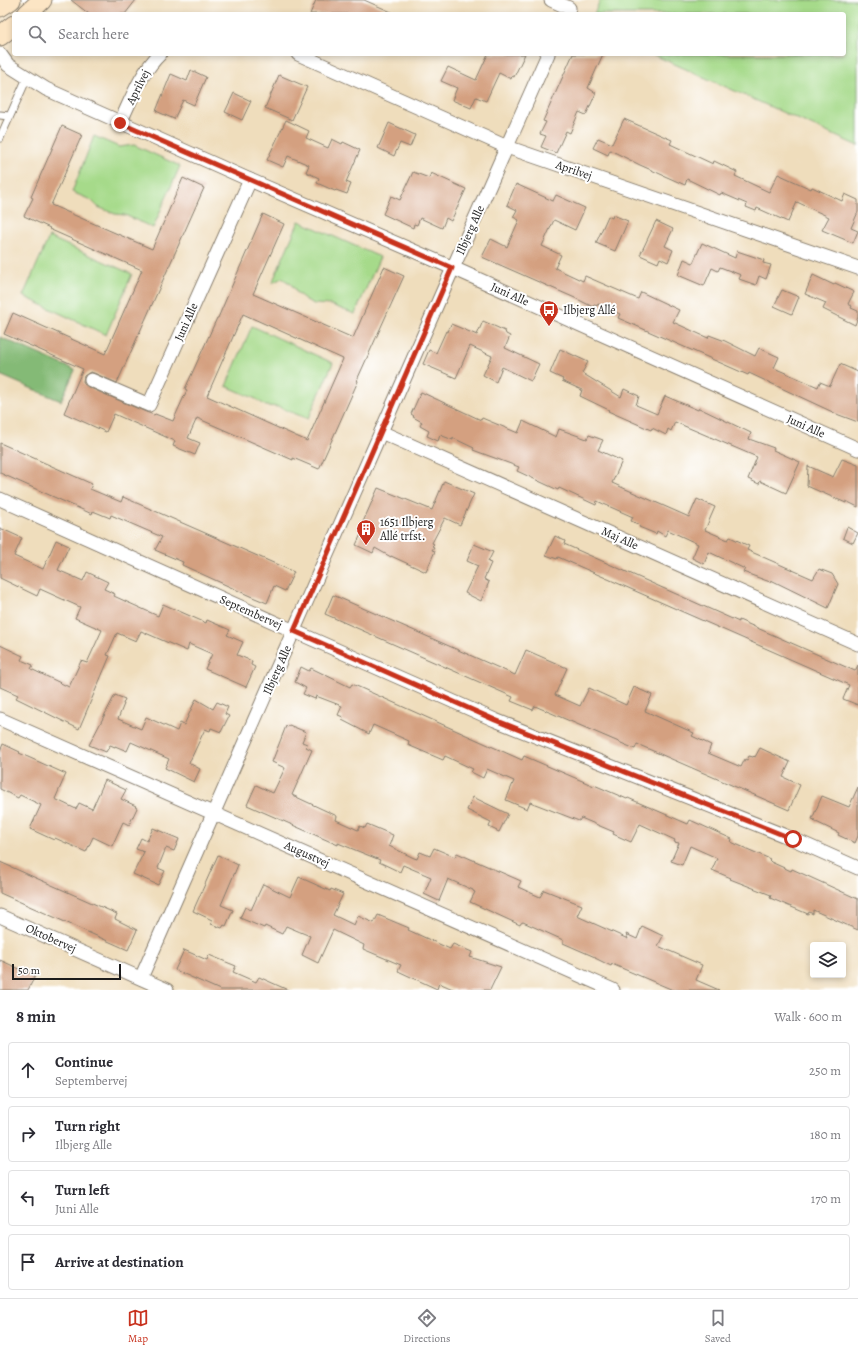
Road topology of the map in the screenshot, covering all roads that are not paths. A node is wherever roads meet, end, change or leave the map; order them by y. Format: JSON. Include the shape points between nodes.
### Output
{"nodes":[{"id":1,"x":11,"y":0,"type":"edge"},
{"id":2,"x":42,"y":0,"type":"edge"},
{"id":3,"x":552,"y":0,"type":"edge"},
{"id":4,"x":0,"y":7,"type":"edge"},
{"id":5,"x":569,"y":7,"type":"edge"},
{"id":6,"x":29,"y":12,"type":"edge"},
{"id":7,"x":12,"y":27,"type":"edge"},
{"id":8,"x":0,"y":36,"type":"edge"},
{"id":9,"x":0,"y":54,"type":"edge"},
{"id":10,"x":158,"y":56,"type":"edge"},
{"id":11,"x":302,"y":56,"type":"edge"},
{"id":12,"x":547,"y":56,"type":"edge"},
{"id":13,"x":27,"y":78,"type":"junction"},
{"id":14,"x":0,"y":115,"type":"edge"},
{"id":15,"x":9,"y":116,"type":"junction"},
{"id":16,"x":120,"y":123,"type":"junction"},
{"id":17,"x":0,"y":138,"type":"edge"},
{"id":18,"x":507,"y":147,"type":"junction"},
{"id":19,"x":250,"y":180,"type":"junction"},
{"id":20,"x":452,"y":268,"type":"junction"},
{"id":21,"x":858,"y":268,"type":"edge"},
{"id":22,"x":91,"y":380,"type":"dead end"},
{"id":23,"x":381,"y":432,"type":"junction"},
{"id":24,"x":858,"y":449,"type":"edge"},
{"id":25,"x":0,"y":499,"type":"edge"},
{"id":26,"x":294,"y":631,"type":"junction"},
{"id":27,"x":858,"y":644,"type":"edge"},
{"id":28,"x":0,"y":719,"type":"edge"},
{"id":29,"x":213,"y":813,"type":"junction"},
{"id":30,"x":858,"y":868,"type":"edge"},
{"id":31,"x":0,"y":916,"type":"edge"},
{"id":32,"x":141,"y":978,"type":"junction"},
{"id":33,"x":168,"y":990,"type":"edge"},
{"id":34,"x":613,"y":990,"type":"edge"}],
"edges":[{"from":1,"to":4,"type":"street"},
{"from":2,"to":6,"type":"street"},
{"from":3,"to":5,"type":"street"},
{"from":7,"to":8,"type":"street"},
{"from":9,"to":13,"type":"street","name":"Juni Alle","via":[[8,65]]},
{"from":10,"to":16,"type":"street","name":"Aprilvej","via":[[142,78]]},
{"from":11,"to":18,"type":"street","name":"Aprilvej"},
{"from":12,"to":18,"type":"street","name":"Ilbjerg Alle"},
{"from":13,"to":15,"type":"lane"},
{"from":13,"to":16,"type":"street","name":"Juni Alle"},
{"from":14,"to":15,"type":"lane"},
{"from":15,"to":17,"type":"lane"},
{"from":16,"to":19,"type":"street","name":"Juni Alle"},
{"from":18,"to":20,"type":"street","name":"Ilbjerg Alle"},
{"from":18,"to":21,"type":"street","name":"Aprilvej"},
{"from":19,"to":20,"type":"street","name":"Juni Alle"},
{"from":19,"to":22,"type":"street","name":"Juni Alle","via":[[149,405]]},
{"from":20,"to":23,"type":"street","name":"Ilbjerg Alle"},
{"from":20,"to":24,"type":"street","name":"Juni Alle"},
{"from":23,"to":26,"type":"street","name":"Ilbjerg Alle"},
{"from":23,"to":27,"type":"street","name":"Maj Alle"},
{"from":25,"to":26,"type":"street","name":"Septembervej"},
{"from":26,"to":29,"type":"street","name":"Ilbjerg Alle"},
{"from":26,"to":30,"type":"street","name":"Septembervej","via":[[495,720],[793,839]]},
{"from":28,"to":29,"type":"street","name":"Augustvej"},
{"from":29,"to":32,"type":"street","name":"Ilbjerg Alle"},
{"from":29,"to":34,"type":"street","name":"Augustvej"},
{"from":31,"to":32,"type":"street","name":"Oktobervej"},
{"from":32,"to":33,"type":"street","name":"Oktobervej"}]}
